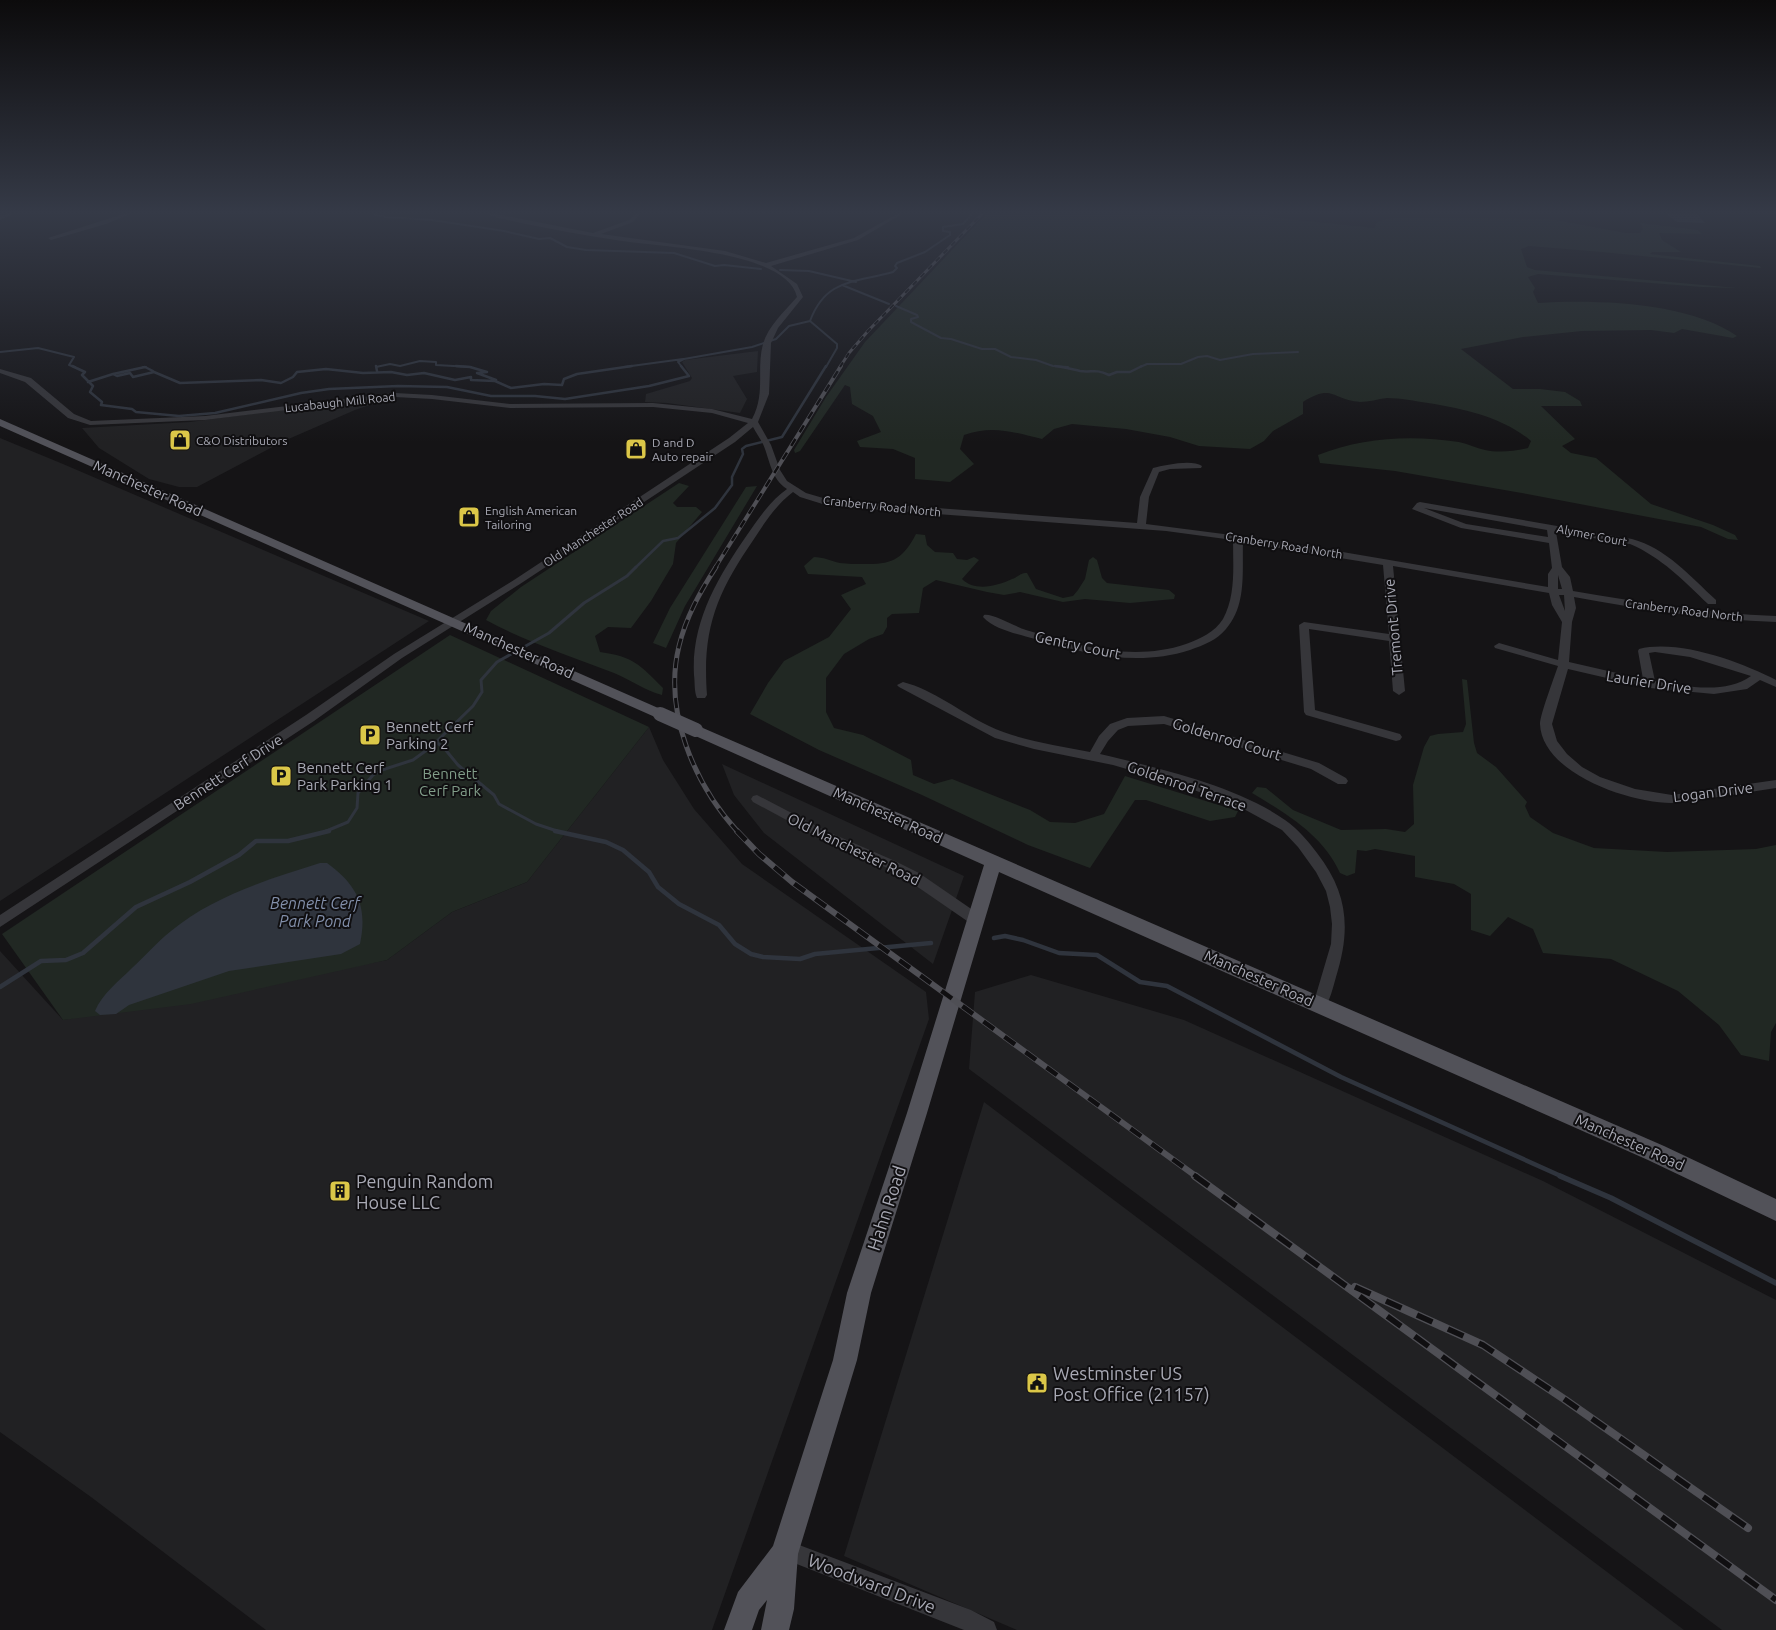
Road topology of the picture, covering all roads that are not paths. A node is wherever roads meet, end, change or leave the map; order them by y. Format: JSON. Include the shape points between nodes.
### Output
{"nodes":[{"id":1,"x":798,"y":290,"type":"edge"},
{"id":2,"x":0,"y":371,"type":"edge"},
{"id":3,"x":0,"y":422,"type":"edge"},
{"id":4,"x":754,"y":422,"type":"junction"},
{"id":5,"x":1198,"y":466,"type":"dead end"},
{"id":6,"x":792,"y":489,"type":"junction"},
{"id":7,"x":1453,"y":510,"type":"junction"},
{"id":8,"x":1447,"y":520,"type":"junction"},
{"id":9,"x":1142,"y":526,"type":"junction"},
{"id":10,"x":1551,"y":528,"type":"junction"},
{"id":11,"x":1238,"y":538,"type":"junction"},
{"id":12,"x":1554,"y":541,"type":"junction"},
{"id":13,"x":1388,"y":563,"type":"junction"},
{"id":14,"x":1557,"y":568,"type":"junction"},
{"id":15,"x":1553,"y":591,"type":"junction"},
{"id":16,"x":1569,"y":594,"type":"junction"},
{"id":17,"x":1712,"y":602,"type":"dead end"},
{"id":18,"x":988,"y":617,"type":"dead end"},
{"id":19,"x":1776,"y":619,"type":"edge"},
{"id":20,"x":455,"y":622,"type":"junction"},
{"id":21,"x":1568,"y":622,"type":"junction"},
{"id":22,"x":1393,"y":638,"type":"junction"},
{"id":23,"x":1499,"y":646,"type":"dead end"},
{"id":24,"x":1564,"y":666,"type":"junction"},
{"id":25,"x":1760,"y":675,"type":"junction"},
{"id":26,"x":1776,"y":684,"type":"edge"},
{"id":27,"x":903,"y":685,"type":"dead end"},
{"id":28,"x":1650,"y":685,"type":"junction"},
{"id":29,"x":1399,"y":691,"type":"dead end"},
{"id":30,"x":701,"y":695,"type":"dead end"},
{"id":31,"x":1396,"y":736,"type":"dead end"},
{"id":32,"x":1093,"y":757,"type":"junction"},
{"id":33,"x":1342,"y":781,"type":"dead end"},
{"id":34,"x":1776,"y":784,"type":"edge"},
{"id":35,"x":757,"y":799,"type":"dead end"},
{"id":36,"x":993,"y":862,"type":"junction"},
{"id":37,"x":975,"y":919,"type":"junction"},
{"id":38,"x":0,"y":922,"type":"edge"},
{"id":39,"x":1320,"y":1005,"type":"junction"},
{"id":40,"x":1776,"y":1210,"type":"edge"},
{"id":41,"x":785,"y":1552,"type":"junction"},
{"id":42,"x":738,"y":1630,"type":"edge"},
{"id":43,"x":775,"y":1630,"type":"edge"},
{"id":44,"x":986,"y":1630,"type":"edge"}],
"edges":[{"from":1,"to":4,"type":"street","via":[[796,304],[775,327],[767,343],[765,394]]},
{"from":2,"to":4,"type":"street","name":"Lucabaugh Mill Road","via":[[28,380],[71,416],[90,422],[205,418],[394,396],[518,407],[653,405],[707,410]]},
{"from":3,"to":20,"type":"main road","name":"Manchester Road"},
{"from":4,"to":6,"type":"street","via":[[767,444],[779,476]]},
{"from":4,"to":20,"type":"street","name":"Old Manchester Road","via":[[708,456]]},
{"from":5,"to":9,"type":"street","via":[[1169,466],[1156,470],[1144,499]]},
{"from":6,"to":9,"type":"street","name":"Cranberry Road North","via":[[815,500],[847,506]]},
{"from":6,"to":30,"type":"street","via":[[778,498],[747,542],[708,612],[699,648]]},
{"from":7,"to":8,"type":"street"},
{"from":7,"to":8,"type":"street","name":"Alymer Court","via":[[1420,505],[1417,509]]},
{"from":7,"to":10,"type":"street","name":"Alymer Court"},
{"from":8,"to":12,"type":"street","name":"Alymer Court","via":[[1464,526]]},
{"from":9,"to":11,"type":"street","name":"Cranberry Road North"},
{"from":10,"to":12,"type":"street","name":"Logan Drive"},
{"from":10,"to":17,"type":"street","name":"Alymer Court","via":[[1612,538],[1651,550],[1682,572]]},
{"from":11,"to":13,"type":"street","name":"Cranberry Road North"},
{"from":11,"to":18,"type":"street","name":"Gentry Court","via":[[1236,586],[1229,617],[1213,636],[1186,649],[1141,656],[1109,654],[1008,628]]},
{"from":12,"to":14,"type":"street","name":"Logan Drive"},
{"from":13,"to":15,"type":"street","name":"Cranberry Road North"},
{"from":13,"to":22,"type":"street","name":"Tremont Drive"},
{"from":14,"to":15,"type":"street","name":"Logan Drive","via":[[1553,574]]},
{"from":14,"to":16,"type":"street","name":"Logan Drive","via":[[1564,574]]},
{"from":15,"to":16,"type":"street","name":"Cranberry Road North"},
{"from":15,"to":21,"type":"street","via":[[1558,608]]},
{"from":16,"to":19,"type":"street","name":"Cranberry Road North","via":[[1712,616]]},
{"from":16,"to":21,"type":"street","name":"Logan Drive"},
{"from":20,"to":36,"type":"main road","name":"Manchester Road","bridge":true},
{"from":20,"to":38,"type":"street","name":"Bennett Cerf Drive","via":[[391,661]]},
{"from":21,"to":24,"type":"street","name":"Logan Drive"},
{"from":22,"to":29,"type":"street","name":"Tremont Drive"},
{"from":22,"to":31,"type":"street","via":[[1304,624],[1310,712]]},
{"from":23,"to":24,"type":"street","name":"Laurier Drive"},
{"from":24,"to":28,"type":"street","name":"Laurier Drive"},
{"from":24,"to":34,"type":"street","name":"Logan Drive","via":[[1547,715],[1547,734],[1566,761],[1597,780],[1623,791],[1664,798]]},
{"from":25,"to":26,"type":"street"},
{"from":25,"to":28,"type":"street","name":"Laurier Drive","via":[[1751,684],[1716,690]]},
{"from":25,"to":28,"type":"street","via":[[1687,653],[1652,649],[1643,651]]},
{"from":27,"to":32,"type":"street","name":"Goldenrod Terrace","via":[[999,735]]},
{"from":32,"to":33,"type":"street","name":"Goldenrod Court","via":[[1114,727],[1127,722],[1164,720],[1315,766]]},
{"from":32,"to":39,"type":"street","name":"Goldenrod Terrace","via":[[1133,766],[1219,794],[1274,819],[1299,839],[1320,867],[1337,902],[1337,947]]},
{"from":35,"to":37,"type":"street","name":"Old Manchester Road","via":[[814,830],[890,864]]},
{"from":36,"to":37,"type":"main road","name":"Hahn Road"},
{"from":36,"to":39,"type":"main road","name":"Manchester Road"},
{"from":37,"to":41,"type":"main road","name":"Hahn Road","via":[[859,1293],[845,1360]]},
{"from":39,"to":40,"type":"main road","name":"Manchester Road","via":[[1656,1153]]},
{"from":41,"to":42,"type":"main road","name":"Hahn Road","via":[[748,1602]]},
{"from":41,"to":43,"type":"main road","name":"Hahn Road"},
{"from":41,"to":44,"type":"street","name":"Woodward Drive","via":[[963,1618]]}]}
